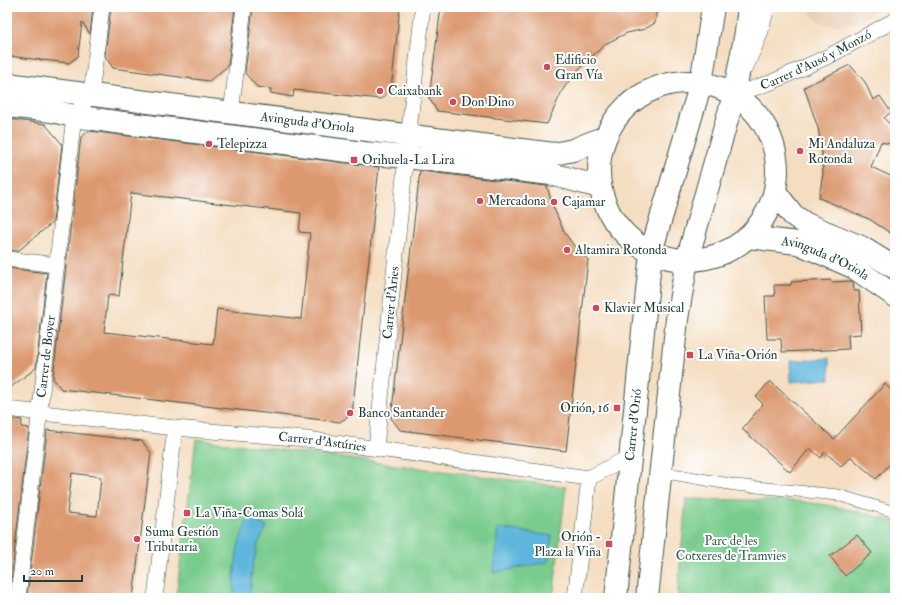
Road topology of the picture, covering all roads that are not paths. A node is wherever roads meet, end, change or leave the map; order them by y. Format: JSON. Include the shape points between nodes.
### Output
{"nodes":[{"id":1,"x":102,"y":7,"type":"edge"},
{"id":2,"x":244,"y":7,"type":"edge"},
{"id":3,"x":423,"y":7,"type":"edge"},
{"id":4,"x":713,"y":7,"type":"edge"},
{"id":5,"x":749,"y":7,"type":"edge"},
{"id":6,"x":767,"y":7,"type":"edge"},
{"id":7,"x":895,"y":20,"type":"edge"},
{"id":8,"x":701,"y":83,"type":"junction"},
{"id":9,"x":7,"y":84,"type":"edge"},
{"id":10,"x":91,"y":94,"type":"junction"},
{"id":11,"x":734,"y":95,"type":"junction"},
{"id":12,"x":7,"y":106,"type":"edge"},
{"id":13,"x":231,"y":113,"type":"junction"},
{"id":14,"x":74,"y":116,"type":"junction"},
{"id":15,"x":408,"y":135,"type":"junction"},
{"id":16,"x":605,"y":137,"type":"junction"},
{"id":17,"x":406,"y":157,"type":"junction"},
{"id":18,"x":600,"y":187,"type":"junction"},
{"id":19,"x":775,"y":192,"type":"junction"},
{"id":20,"x":748,"y":237,"type":"junction"},
{"id":21,"x":651,"y":252,"type":"junction"},
{"id":22,"x":7,"y":259,"type":"edge"},
{"id":23,"x":687,"y":260,"type":"junction"},
{"id":24,"x":57,"y":265,"type":"junction"},
{"id":25,"x":895,"y":268,"type":"edge"},
{"id":26,"x":895,"y":296,"type":"edge"},
{"id":27,"x":7,"y":409,"type":"edge"},
{"id":28,"x":40,"y":414,"type":"junction"},
{"id":29,"x":175,"y":428,"type":"junction"},
{"id":30,"x":376,"y":448,"type":"junction"},
{"id":31,"x":631,"y":456,"type":"junction"},
{"id":32,"x":660,"y":472,"type":"junction"},
{"id":33,"x":589,"y":478,"type":"junction"},
{"id":34,"x":895,"y":512,"type":"edge"},
{"id":35,"x":18,"y":598,"type":"edge"},
{"id":36,"x":155,"y":598,"type":"edge"},
{"id":37,"x":575,"y":598,"type":"edge"},
{"id":38,"x":616,"y":598,"type":"edge"},
{"id":39,"x":648,"y":598,"type":"edge"}],
"edges":[{"from":1,"to":10,"type":"street"},
{"from":2,"to":13,"type":"street"},
{"from":3,"to":15,"type":"street","name":"Carrer d'Àries"},
{"from":4,"to":8,"type":"main road","name":"Carrer d'Orió"},
{"from":5,"to":11,"type":"main road"},
{"from":6,"to":11,"type":"street","via":[[760,34]]},
{"from":7,"to":11,"type":"street","name":"Carrer d'Ausó y Monzó","via":[[832,55],[772,82]]},
{"from":8,"to":11,"type":"main road","via":[[718,87]]},
{"from":8,"to":16,"type":"main road","via":[[681,82],[644,93],[628,105]]},
{"from":8,"to":21,"type":"main road","name":"Carrer d'Orió"},
{"from":9,"to":10,"type":"main road","name":"Avinguda d'Oriola"},
{"from":10,"to":13,"type":"main road","name":"Avinguda d'Oriola"},
{"from":10,"to":14,"type":"street"},
{"from":11,"to":19,"type":"main road","via":[[749,106],[770,137],[776,155]]},
{"from":11,"to":23,"type":"main road"},
{"from":12,"to":14,"type":"main road","name":"Avinguda d'Oriola"},
{"from":13,"to":15,"type":"main road","name":"Avinguda d'Oriola"},
{"from":14,"to":17,"type":"main road","name":"Avinguda d'Oriola"},
{"from":14,"to":24,"type":"street","name":"Carrer de Boyer"},
{"from":15,"to":16,"type":"main road","name":"Avinguda d'Oriola","via":[[554,154]]},
{"from":15,"to":17,"type":"street","name":"Carrer d'Àries"},
{"from":16,"to":18,"type":"main road","via":[[599,162]]},
{"from":17,"to":18,"type":"main road","name":"Avinguda d'Oriola","via":[[551,174]]},
{"from":17,"to":30,"type":"street","name":"Carrer d'Àries"},
{"from":18,"to":21,"type":"main road","via":[[609,214],[627,236]]},
{"from":19,"to":20,"type":"main road","via":[[760,224]]},
{"from":19,"to":25,"type":"main road","name":"Avinguda d'Oriola","via":[[793,215],[806,224],[862,247]]},
{"from":20,"to":23,"type":"main road","via":[[720,254]]},
{"from":20,"to":26,"type":"main road","name":"Avinguda d'Oriola","via":[[798,243],[853,267]]},
{"from":21,"to":23,"type":"main road","via":[[668,258]]},
{"from":21,"to":31,"type":"main road","name":"Carrer d'Orió"},
{"from":22,"to":24,"type":"street"},
{"from":23,"to":32,"type":"main road","via":[[677,319]]},
{"from":24,"to":28,"type":"street","name":"Carrer de Boyer"},
{"from":27,"to":28,"type":"street","name":"Carrer d'Astúries"},
{"from":28,"to":29,"type":"street","name":"Carrer d'Astúries"},
{"from":28,"to":35,"type":"street","name":"Carrer de Boyer"},
{"from":29,"to":30,"type":"street","name":"Carrer d'Astúries","via":[[306,438]]},
{"from":29,"to":36,"type":"street"},
{"from":30,"to":33,"type":"street","name":"Carrer d'Astúries"},
{"from":31,"to":33,"type":"street"},
{"from":31,"to":38,"type":"main road","name":"Carrer d'Orió"},
{"from":32,"to":34,"type":"street","via":[[735,485],[838,495]]},
{"from":32,"to":39,"type":"main road"},
{"from":33,"to":37,"type":"street"}]}
